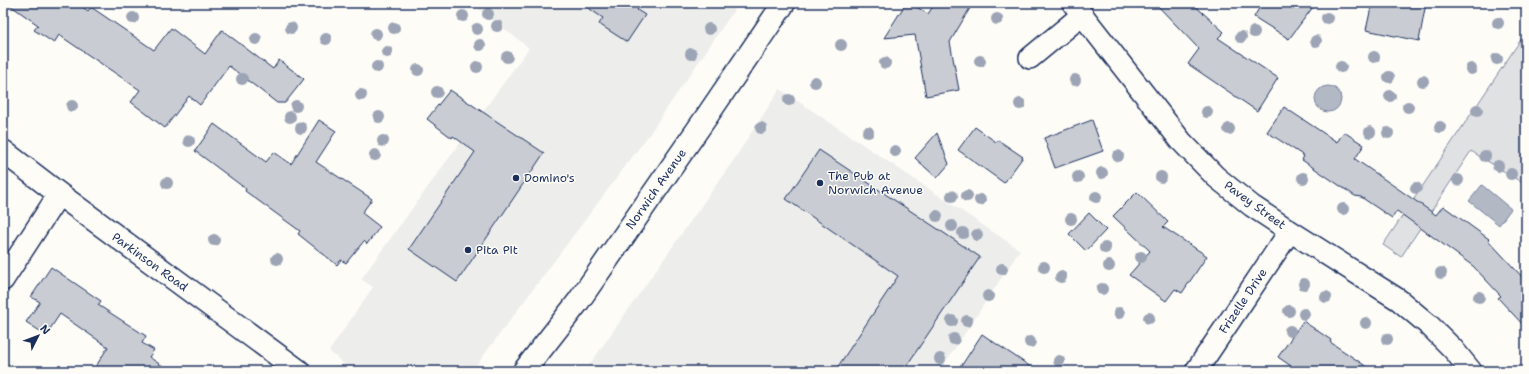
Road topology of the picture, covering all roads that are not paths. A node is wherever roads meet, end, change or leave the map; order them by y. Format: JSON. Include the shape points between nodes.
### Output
{"nodes":[{"id":1,"x":784,"y":3,"type":"edge"},
{"id":2,"x":1078,"y":9,"type":"edge"},
{"id":3,"x":1030,"y":58,"type":"dead end"},
{"id":4,"x":3,"y":151,"type":"edge"},
{"id":5,"x":59,"y":194,"type":"junction"},
{"id":6,"x":1290,"y":231,"type":"junction"},
{"id":7,"x":3,"y":280,"type":"edge"},
{"id":8,"x":299,"y":371,"type":"edge"},
{"id":9,"x":524,"y":371,"type":"edge"},
{"id":10,"x":1196,"y":371,"type":"edge"},
{"id":11,"x":1471,"y":371,"type":"edge"}],
"edges":[{"from":1,"to":9,"type":"main road","name":"Norwich Avenue","via":[[578,302]]},
{"from":2,"to":3,"type":"street"},
{"from":2,"to":6,"type":"street","name":"Pavey Street","via":[[1181,141],[1199,160],[1252,206]]},
{"from":4,"to":5,"type":"main road","name":"Parkinson Road"},
{"from":5,"to":7,"type":"street"},
{"from":5,"to":8,"type":"main road","name":"Parkinson Road"},
{"from":6,"to":10,"type":"street","name":"Frizelle Drive"},
{"from":6,"to":11,"type":"street","name":"Pavey Street","via":[[1399,300],[1430,326]]}]}
